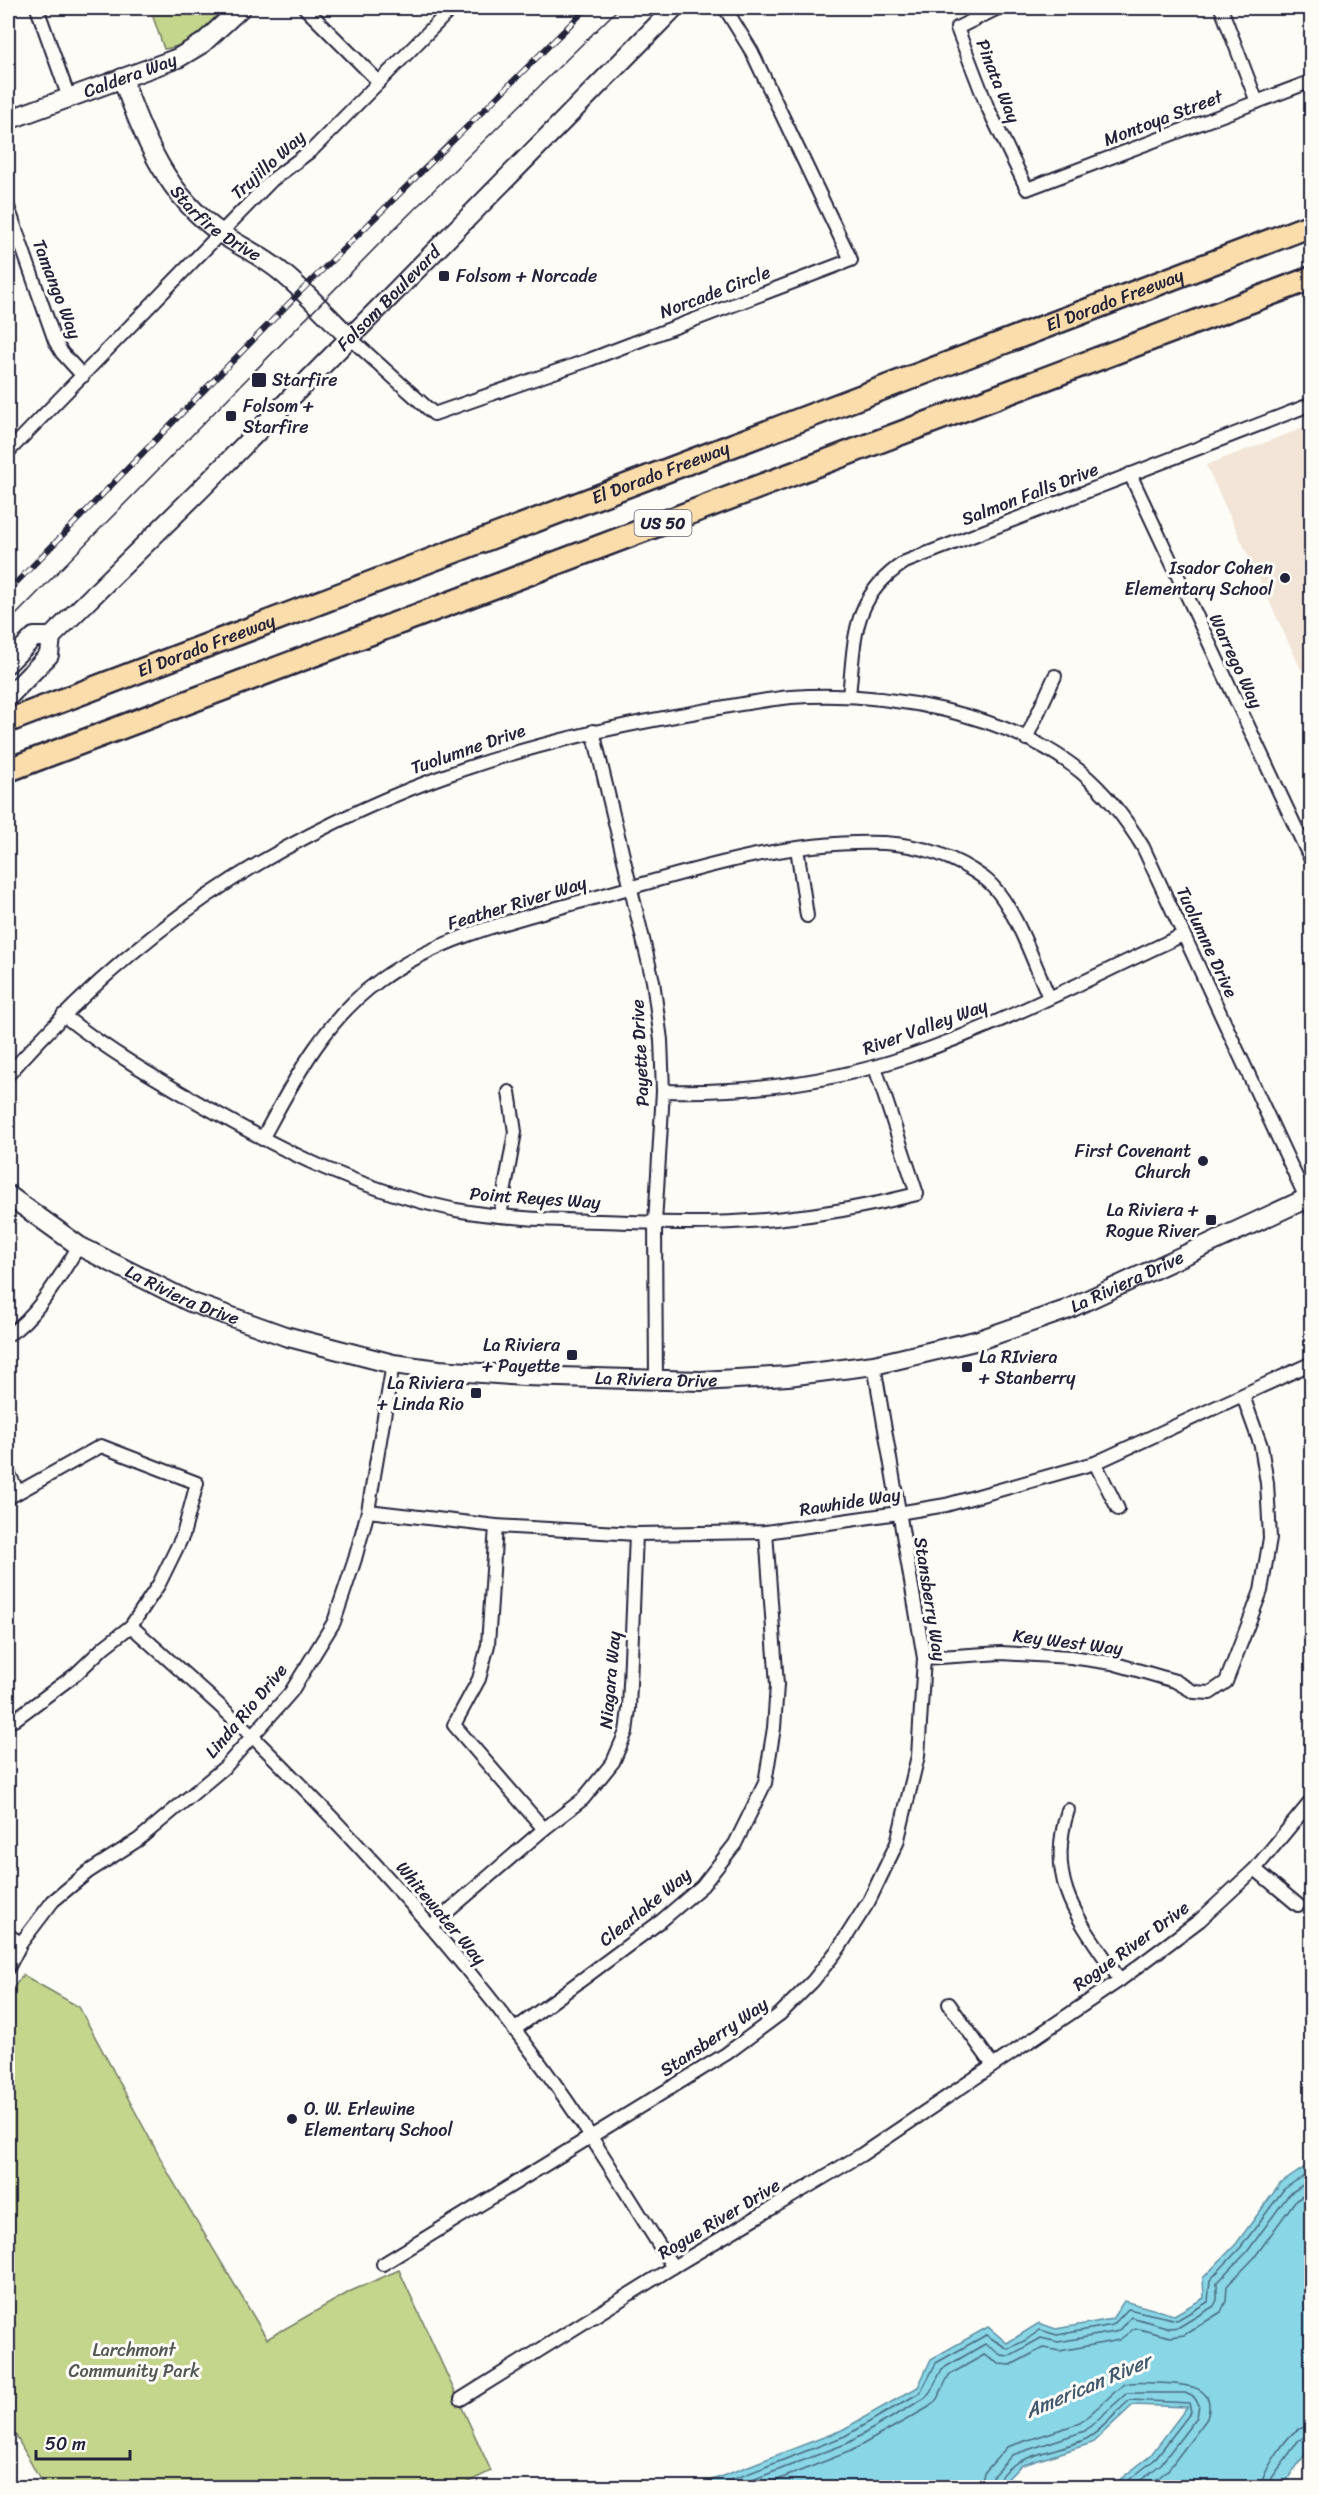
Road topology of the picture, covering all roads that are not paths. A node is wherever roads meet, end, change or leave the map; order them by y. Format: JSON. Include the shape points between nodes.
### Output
{"nodes":[{"id":1,"x":38,"y":8,"type":"edge"},
{"id":2,"x":241,"y":8,"type":"edge"},
{"id":3,"x":305,"y":8,"type":"edge"},
{"id":4,"x":452,"y":8,"type":"edge"},
{"id":5,"x":674,"y":8,"type":"edge"},
{"id":6,"x":725,"y":8,"type":"edge"},
{"id":7,"x":998,"y":8,"type":"edge"},
{"id":8,"x":1221,"y":8,"type":"edge"},
{"id":9,"x":122,"y":78,"type":"junction"},
{"id":10,"x":1311,"y":81,"type":"edge"},
{"id":11,"x":379,"y":82,"type":"junction"},
{"id":12,"x":69,"y":98,"type":"junction"},
{"id":13,"x":1257,"y":102,"type":"junction"},
{"id":14,"x":8,"y":120,"type":"edge"},
{"id":15,"x":1027,"y":189,"type":"joint"},
{"id":16,"x":8,"y":207,"type":"edge"},
{"id":17,"x":1311,"y":225,"type":"edge"},
{"id":18,"x":222,"y":234,"type":"junction"},
{"id":19,"x":1311,"y":278,"type":"edge"},
{"id":20,"x":350,"y":338,"type":"junction"},
{"id":21,"x":83,"y":376,"type":"junction"},
{"id":22,"x":1311,"y":404,"type":"edge"},
{"id":23,"x":8,"y":452,"type":"edge"},
{"id":24,"x":1130,"y":474,"type":"junction"},
{"id":25,"x":51,"y":637,"type":"junction"},
{"id":26,"x":8,"y":663,"type":"edge"},
{"id":27,"x":1055,"y":676,"type":"dead end"},
{"id":28,"x":849,"y":696,"type":"junction"},
{"id":29,"x":8,"y":697,"type":"edge"},
{"id":30,"x":8,"y":721,"type":"edge"},
{"id":31,"x":593,"y":731,"type":"junction"},
{"id":32,"x":1026,"y":739,"type":"junction"},
{"id":33,"x":11,"y":769,"type":"edge"},
{"id":34,"x":798,"y":848,"type":"junction"},
{"id":35,"x":1311,"y":862,"type":"edge"},
{"id":36,"x":631,"y":888,"type":"junction"},
{"id":37,"x":807,"y":916,"type":"dead end"},
{"id":38,"x":1183,"y":935,"type":"junction"},
{"id":39,"x":1049,"y":997,"type":"junction"},
{"id":40,"x":63,"y":1015,"type":"junction"},
{"id":41,"x":875,"y":1067,"type":"junction"},
{"id":42,"x":8,"y":1075,"type":"edge"},
{"id":43,"x":663,"y":1091,"type":"junction"},
{"id":44,"x":509,"y":1092,"type":"dead end"},
{"id":45,"x":262,"y":1139,"type":"junction"},
{"id":46,"x":8,"y":1195,"type":"edge"},
{"id":47,"x":1310,"y":1202,"type":"edge"},
{"id":48,"x":500,"y":1216,"type":"junction"},
{"id":49,"x":655,"y":1223,"type":"junction"},
{"id":50,"x":79,"y":1246,"type":"junction"},
{"id":51,"x":8,"y":1335,"type":"edge"},
{"id":52,"x":393,"y":1364,"type":"junction"},
{"id":53,"x":1311,"y":1364,"type":"edge"},
{"id":54,"x":874,"y":1365,"type":"junction"},
{"id":55,"x":656,"y":1380,"type":"junction"},
{"id":56,"x":1243,"y":1396,"type":"junction"},
{"id":57,"x":1095,"y":1463,"type":"junction"},
{"id":58,"x":8,"y":1472,"type":"edge"},
{"id":59,"x":13,"y":1495,"type":"edge"},
{"id":60,"x":1118,"y":1509,"type":"dead end"},
{"id":61,"x":368,"y":1511,"type":"junction"},
{"id":62,"x":898,"y":1513,"type":"junction"},
{"id":63,"x":496,"y":1526,"type":"junction"},
{"id":64,"x":766,"y":1532,"type":"junction"},
{"id":65,"x":636,"y":1534,"type":"junction"},
{"id":66,"x":131,"y":1626,"type":"junction"},
{"id":67,"x":924,"y":1658,"type":"junction"},
{"id":68,"x":8,"y":1718,"type":"edge"},
{"id":69,"x":253,"y":1737,"type":"junction"},
{"id":70,"x":1311,"y":1800,"type":"edge"},
{"id":71,"x":1068,"y":1810,"type":"dead end"},
{"id":72,"x":544,"y":1829,"type":"junction"},
{"id":73,"x":1255,"y":1869,"type":"junction"},
{"id":74,"x":1298,"y":1905,"type":"dead end"},
{"id":75,"x":430,"y":1926,"type":"junction"},
{"id":76,"x":8,"y":1935,"type":"edge"},
{"id":77,"x":21,"y":1943,"type":"junction"},
{"id":78,"x":8,"y":1968,"type":"edge"},
{"id":79,"x":1120,"y":1980,"type":"junction"},
{"id":80,"x":949,"y":2004,"type":"dead end"},
{"id":81,"x":514,"y":2030,"type":"junction"},
{"id":82,"x":992,"y":2064,"type":"junction"},
{"id":83,"x":591,"y":2136,"type":"junction"},
{"id":84,"x":383,"y":2264,"type":"dead end"},
{"id":85,"x":673,"y":2267,"type":"junction"},
{"id":86,"x":461,"y":2399,"type":"dead end"}],
"edges":[{"from":1,"to":12,"type":"street"},
{"from":2,"to":9,"type":"street","name":"Caldera Way","via":[[191,51]]},
{"from":3,"to":11,"type":"street"},
{"from":4,"to":11,"type":"street","name":"Trujillo Way"},
{"from":5,"to":20,"type":"street","name":"Folsom Boulevard"},
{"from":6,"to":20,"type":"street","name":"Norcade Circle","via":[[752,52],[851,260],[434,414]]},
{"from":7,"to":15,"type":"street","name":"Pinata Way","via":[[957,28],[987,106]]},
{"from":8,"to":13,"type":"street"},
{"from":9,"to":12,"type":"street","name":"Caldera Way"},
{"from":9,"to":18,"type":"street","name":"Starfire Drive","via":[[148,146],[165,175],[197,214]]},
{"from":10,"to":13,"type":"street","name":"Montoya Street"},
{"from":11,"to":18,"type":"street","name":"Trujillo Way","via":[[313,149],[272,180]]},
{"from":12,"to":14,"type":"street","name":"Caldera Way"},
{"from":13,"to":15,"type":"street","name":"Montoya Street"},
{"from":16,"to":21,"type":"street","name":"Tamango Way","via":[[55,341]]},
{"from":17,"to":30,"type":"highway","name":"El Dorado Freeway","number":"US 50"},
{"from":18,"to":20,"type":"street","name":"Starfire Drive","via":[[278,269]]},
{"from":18,"to":21,"type":"street","name":"Trujillo Way"},
{"from":19,"to":33,"type":"highway","number":"US 50"},
{"from":20,"to":25,"type":"street","name":"Folsom Boulevard"},
{"from":21,"to":23,"type":"street","name":"Trujillo Way"},
{"from":22,"to":24,"type":"street","name":"Salmon Falls Drive"},
{"from":24,"to":28,"type":"street","name":"Salmon Falls Drive","via":[[914,558],[889,572],[869,594],[858,621]]},
{"from":24,"to":35,"type":"street","name":"Warrego Way"},
{"from":25,"to":26,"type":"street","name":"Folsom Boulevard","via":[[34,637]]},
{"from":25,"to":29,"type":"street","name":"Folsom Boulevard","via":[[49,655]]},
{"from":27,"to":32,"type":"street"},
{"from":28,"to":31,"type":"street","name":"Tuolumne Drive","via":[[758,701]]},
{"from":28,"to":32,"type":"street","name":"Tuolumne Drive","via":[[938,709]]},
{"from":31,"to":36,"type":"street","name":"Payette Drive"},
{"from":31,"to":40,"type":"street","name":"Tuolumne Drive","via":[[448,773],[342,818],[291,845],[209,895],[161,930]]},
{"from":32,"to":38,"type":"street","name":"Tuolumne Drive","via":[[1080,771],[1116,806],[1143,847]]},
{"from":34,"to":36,"type":"street","name":"Feather River Way","via":[[728,861]]},
{"from":34,"to":37,"type":"street"},
{"from":34,"to":39,"type":"street","name":"Feather River Way","via":[[902,845],[938,854],[972,870],[986,880],[1009,908]]},
{"from":36,"to":43,"type":"street","name":"Payette Drive","via":[[653,981]]},
{"from":36,"to":45,"type":"street","name":"Feather River Way","via":[[461,937],[379,980],[336,1019],[318,1042]]},
{"from":38,"to":39,"type":"street","name":"River Valley Way"},
{"from":38,"to":47,"type":"street","name":"Tuolumne Drive"},
{"from":39,"to":41,"type":"street","name":"River Valley Way","via":[[953,1040]]},
{"from":40,"to":42,"type":"street","name":"Tuolumne Drive"},
{"from":40,"to":45,"type":"street","name":"Point Reyes Way","via":[[145,1073]]},
{"from":41,"to":43,"type":"street","name":"River Valley Way","via":[[740,1090]]},
{"from":41,"to":49,"type":"street","name":"Point Reyes Way","via":[[917,1194],[871,1206],[776,1221]]},
{"from":43,"to":49,"type":"street","name":"Payette Drive"},
{"from":44,"to":48,"type":"street","via":[[515,1132]]},
{"from":45,"to":48,"type":"street","name":"Point Reyes Way","via":[[371,1188],[424,1203]]},
{"from":46,"to":50,"type":"street","name":"La Riviera Drive"},
{"from":47,"to":54,"type":"street","name":"La Riviera Drive","via":[[1066,1310],[979,1340]]},
{"from":48,"to":49,"type":"street","name":"Point Reyes Way"},
{"from":49,"to":55,"type":"street","name":"Payette Drive"},
{"from":50,"to":51,"type":"street","via":[[48,1293]]},
{"from":50,"to":52,"type":"street","name":"La Riviera Drive","via":[[190,1302],[285,1336]]},
{"from":52,"to":55,"type":"street","name":"La Riviera Drive","via":[[524,1376]]},
{"from":52,"to":61,"type":"street","name":"Linda Rio Drive"},
{"from":53,"to":56,"type":"street","name":"Rawhide Way"},
{"from":54,"to":55,"type":"street","name":"La Riviera Drive","via":[[788,1376]]},
{"from":54,"to":62,"type":"street","name":"Stansberry Way"},
{"from":56,"to":57,"type":"street","name":"Rawhide Way"},
{"from":56,"to":67,"type":"street","name":"Key West Way","via":[[1261,1446],[1270,1538],[1261,1591],[1226,1682],[1210,1694],[1112,1663],[1071,1657],[1001,1653]]},
{"from":57,"to":60,"type":"street"},
{"from":57,"to":62,"type":"street","name":"Rawhide Way","via":[[946,1505]]},
{"from":58,"to":59,"type":"street"},
{"from":59,"to":66,"type":"street","via":[[101,1446],[197,1483],[183,1535],[159,1584]]},
{"from":61,"to":63,"type":"street","name":"Rawhide Way"},
{"from":61,"to":69,"type":"street","name":"Linda Rio Drive","via":[[334,1622],[291,1692]]},
{"from":62,"to":64,"type":"street","name":"Rawhide Way"},
{"from":62,"to":67,"type":"street","name":"Stansberry Way"},
{"from":63,"to":65,"type":"street","name":"Rawhide Way"},
{"from":63,"to":72,"type":"street","via":[[488,1645],[479,1679],[454,1725]]},
{"from":64,"to":65,"type":"street","name":"Rawhide Way"},
{"from":64,"to":81,"type":"street","name":"Clearlake Way","via":[[777,1685],[774,1728],[765,1783],[735,1844],[702,1886],[662,1921]]},
{"from":65,"to":72,"type":"street","name":"Niagara Way","via":[[626,1732],[613,1762],[583,1798]]},
{"from":66,"to":68,"type":"street","via":[[43,1700],[14,1720]]},
{"from":66,"to":69,"type":"street","name":"Whitewater Way"},
{"from":67,"to":83,"type":"street","name":"Stansberry Way","via":[[918,1756],[897,1843],[869,1901],[839,1948],[780,2014],[726,2054]]},
{"from":69,"to":75,"type":"street","name":"Whitewater Way","via":[[345,1830]]},
{"from":69,"to":77,"type":"street","name":"Linda Rio Drive","via":[[226,1766],[138,1839],[52,1901]]},
{"from":70,"to":73,"type":"street","name":"Rogue River Drive"},
{"from":71,"to":79,"type":"street","via":[[1060,1834],[1063,1885],[1073,1910]]},
{"from":72,"to":75,"type":"street","name":"Niagara Way"},
{"from":73,"to":74,"type":"street"},
{"from":73,"to":79,"type":"street","name":"Rogue River Drive","via":[[1200,1920]]},
{"from":75,"to":81,"type":"street","name":"Whitewater Way"},
{"from":76,"to":77,"type":"street"},
{"from":77,"to":78,"type":"street","name":"Linda Rio Drive"},
{"from":79,"to":82,"type":"street","name":"Rogue River Drive"},
{"from":80,"to":82,"type":"street"},
{"from":81,"to":83,"type":"street","name":"Whitewater Way"},
{"from":82,"to":85,"type":"street","name":"Rogue River Drive","via":[[861,2155]]},
{"from":83,"to":84,"type":"street","name":"Stansberry Way"},
{"from":83,"to":85,"type":"street","name":"Whitewater Way"},
{"from":85,"to":86,"type":"street","name":"Rogue River Drive"}]}
